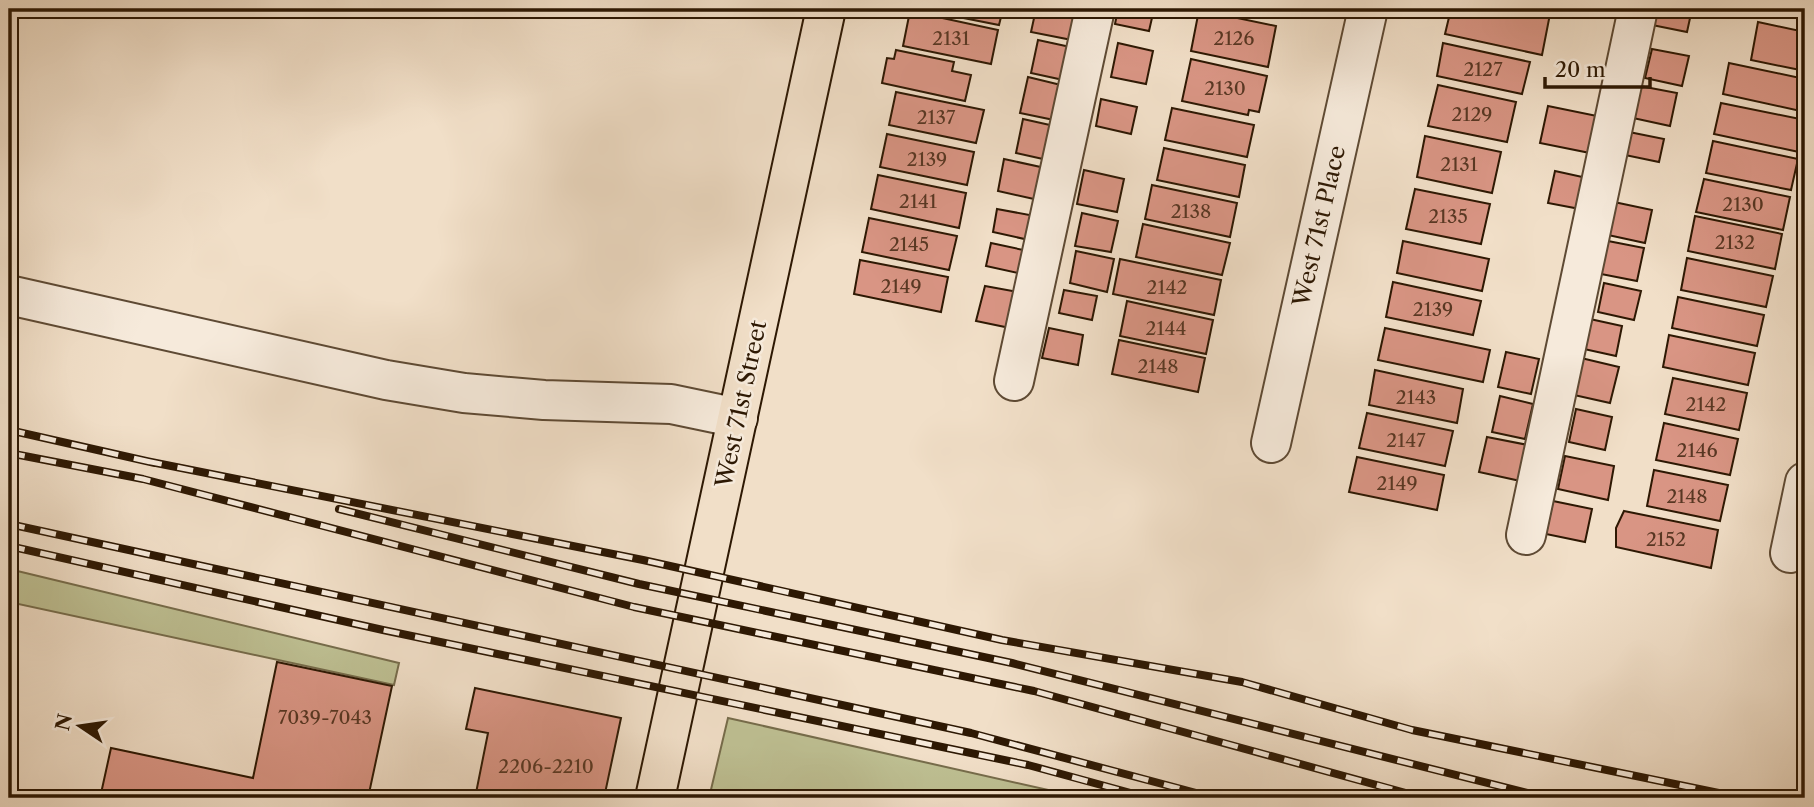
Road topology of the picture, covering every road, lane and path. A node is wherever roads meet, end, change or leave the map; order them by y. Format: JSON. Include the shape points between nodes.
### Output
{"nodes":[{"id":1,"x":826,"y":9,"type":"edge"},
{"id":2,"x":1095,"y":9,"type":"edge"},
{"id":3,"x":1368,"y":9,"type":"edge"},
{"id":4,"x":1638,"y":9,"type":"edge"},
{"id":5,"x":9,"y":295,"type":"edge"},
{"id":6,"x":1014,"y":382,"type":"dead end"},
{"id":7,"x":738,"y":418,"type":"junction"},
{"id":8,"x":1271,"y":443,"type":"dead end"},
{"id":9,"x":1805,"y":482,"type":"edge"},
{"id":10,"x":1526,"y":535,"type":"dead end"},
{"id":11,"x":1790,"y":553,"type":"dead end"},
{"id":12,"x":655,"y":798,"type":"edge"}],
"edges":[{"from":1,"to":7,"type":"main road","name":"West 71st Street"},
{"from":2,"to":6,"type":"street"},
{"from":3,"to":8,"type":"street","name":"West 71st Place"},
{"from":4,"to":10,"type":"street"},
{"from":5,"to":7,"type":"street","via":[[386,380],[544,400],[671,404]]},
{"from":7,"to":12,"type":"main road","name":"West 71st Street"},
{"from":9,"to":11,"type":"street"}]}
